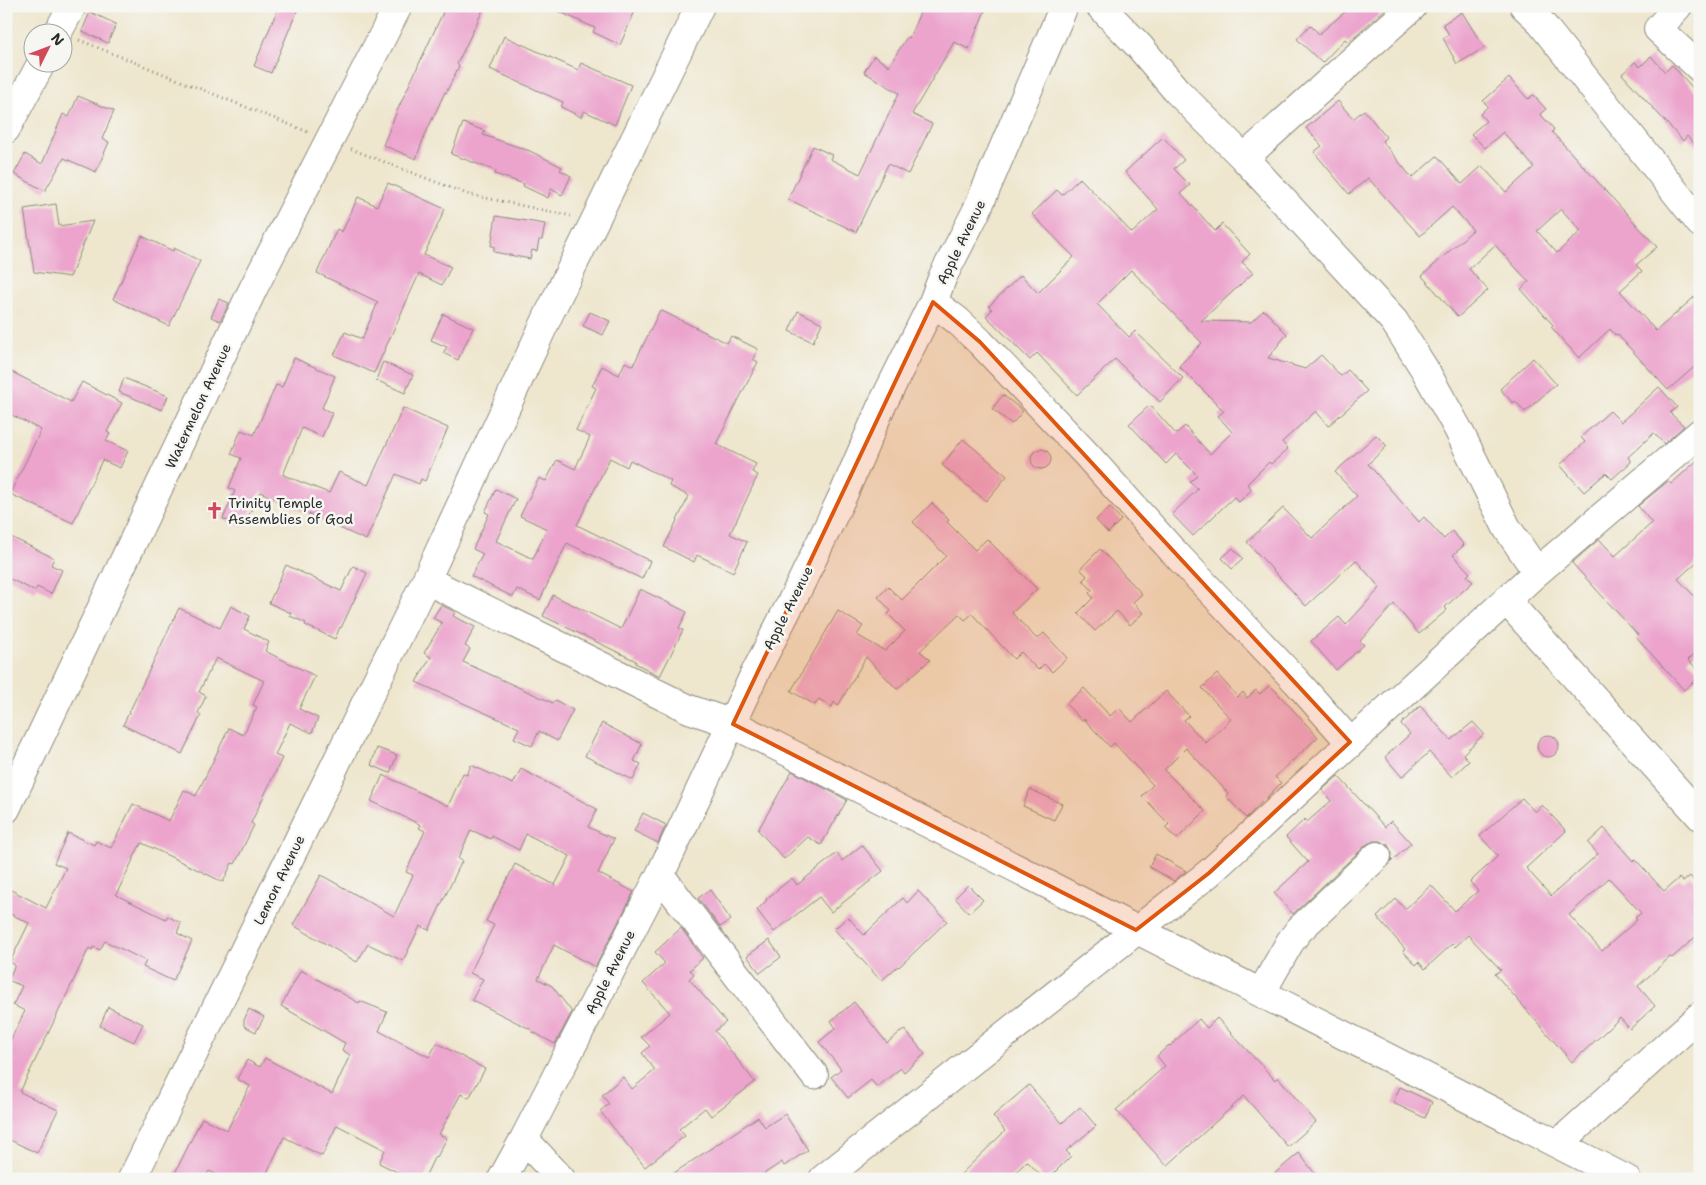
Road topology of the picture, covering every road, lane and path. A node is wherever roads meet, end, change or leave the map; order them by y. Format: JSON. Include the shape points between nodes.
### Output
{"nodes":[{"id":1,"x":72,"y":6,"type":"edge"},
{"id":2,"x":398,"y":6,"type":"edge"},
{"id":3,"x":700,"y":6,"type":"edge"},
{"id":4,"x":1100,"y":6,"type":"edge"},
{"id":5,"x":1413,"y":6,"type":"edge"},
{"id":6,"x":1678,"y":6,"type":"edge"},
{"id":7,"x":1536,"y":10,"type":"edge"},
{"id":8,"x":1060,"y":17,"type":"edge"},
{"id":9,"x":63,"y":22,"type":"edge"},
{"id":10,"x":1700,"y":68,"type":"edge"},
{"id":11,"x":37,"y":72,"type":"edge"},
{"id":12,"x":6,"y":128,"type":"edge"},
{"id":13,"x":1244,"y":158,"type":"junction"},
{"id":14,"x":1700,"y":223,"type":"edge"},
{"id":15,"x":933,"y":302,"type":"junction"},
{"id":16,"x":1700,"y":433,"type":"edge"},
{"id":17,"x":1537,"y":572,"type":"junction"},
{"id":18,"x":426,"y":580,"type":"junction"},
{"id":19,"x":1506,"y":600,"type":"junction"},
{"id":20,"x":732,"y":724,"type":"junction"},
{"id":21,"x":1350,"y":742,"type":"junction"},
{"id":22,"x":6,"y":809,"type":"edge"},
{"id":23,"x":1700,"y":816,"type":"edge"},
{"id":24,"x":1377,"y":856,"type":"dead end"},
{"id":25,"x":660,"y":875,"type":"junction"},
{"id":26,"x":1136,"y":930,"type":"junction"},
{"id":27,"x":1261,"y":993,"type":"junction"},
{"id":28,"x":1700,"y":1016,"type":"edge"},
{"id":29,"x":814,"y":1074,"type":"dead end"},
{"id":30,"x":524,"y":1139,"type":"junction"},
{"id":31,"x":1558,"y":1144,"type":"junction"},
{"id":32,"x":132,"y":1179,"type":"edge"},
{"id":33,"x":502,"y":1179,"type":"edge"},
{"id":34,"x":561,"y":1179,"type":"edge"},
{"id":35,"x":823,"y":1179,"type":"edge"},
{"id":36,"x":1626,"y":1179,"type":"edge"}],
"edges":[{"from":1,"to":9,"type":"street"},
{"from":2,"to":22,"type":"street","name":"Watermelon Avenue","via":[[253,289]]},
{"from":3,"to":18,"type":"street","name":"Lemon Avenue","via":[[549,314]]},
{"from":4,"to":13,"type":"street","via":[[1176,90]]},
{"from":5,"to":13,"type":"street"},
{"from":6,"to":10,"type":"street","via":[[1658,29]]},
{"from":7,"to":14,"type":"street"},
{"from":8,"to":15,"type":"street","name":"Apple Avenue","via":[[976,212]]},
{"from":11,"to":12,"type":"street"},
{"from":13,"to":17,"type":"street","via":[[1394,321],[1426,370],[1507,528]]},
{"from":15,"to":20,"type":"street","name":"Apple Avenue"},
{"from":15,"to":21,"type":"street","via":[[980,342]]},
{"from":16,"to":17,"type":"street"},
{"from":17,"to":19,"type":"street"},
{"from":18,"to":20,"type":"street","via":[[688,708]]},
{"from":18,"to":32,"type":"street","name":"Lemon Avenue"},
{"from":19,"to":21,"type":"street"},
{"from":19,"to":23,"type":"street"},
{"from":20,"to":25,"type":"street","name":"Apple Avenue"},
{"from":20,"to":26,"type":"street"},
{"from":21,"to":26,"type":"street","via":[[1209,873]]},
{"from":24,"to":27,"type":"street","via":[[1299,930]]},
{"from":25,"to":29,"type":"street"},
{"from":25,"to":30,"type":"street","name":"Apple Avenue"},
{"from":26,"to":27,"type":"street"},
{"from":26,"to":35,"type":"street"},
{"from":27,"to":31,"type":"street"},
{"from":28,"to":31,"type":"street"},
{"from":30,"to":33,"type":"street","name":"Apple Avenue"},
{"from":30,"to":34,"type":"street"},
{"from":31,"to":36,"type":"street"}]}
